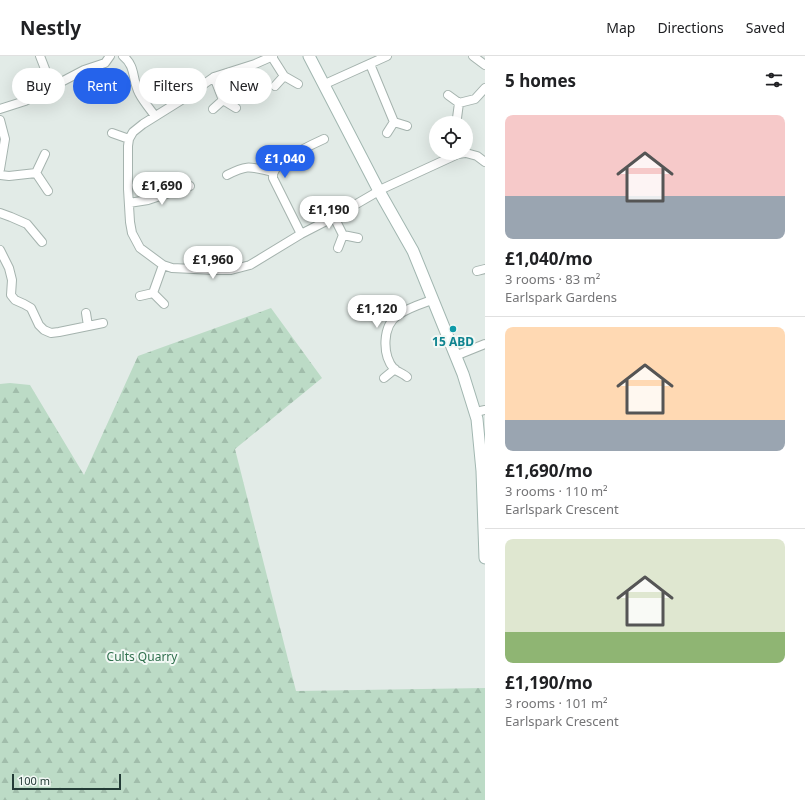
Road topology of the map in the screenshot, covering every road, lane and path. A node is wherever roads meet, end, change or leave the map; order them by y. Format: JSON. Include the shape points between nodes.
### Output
{"nodes":[{"id":1,"x":40,"y":56,"type":"edge"},
{"id":2,"x":110,"y":56,"type":"edge"},
{"id":3,"x":123,"y":56,"type":"edge"},
{"id":4,"x":272,"y":56,"type":"edge"},
{"id":5,"x":309,"y":56,"type":"edge"},
{"id":6,"x":387,"y":56,"type":"edge"},
{"id":7,"x":473,"y":56,"type":"edge"},
{"id":8,"x":370,"y":64,"type":"junction"},
{"id":9,"x":485,"y":65,"type":"edge"},
{"id":10,"x":45,"y":68,"type":"edge"},
{"id":11,"x":284,"y":76,"type":"junction"},
{"id":12,"x":214,"y":77,"type":"joint"},
{"id":13,"x":65,"y":80,"type":"edge"},
{"id":14,"x":298,"y":84,"type":"dead end"},
{"id":15,"x":325,"y":84,"type":"junction"},
{"id":16,"x":275,"y":86,"type":"dead end"},
{"id":17,"x":485,"y":88,"type":"edge"},
{"id":18,"x":448,"y":95,"type":"dead end"},
{"id":19,"x":459,"y":103,"type":"junction"},
{"id":20,"x":18,"y":104,"type":"edge"},
{"id":21,"x":219,"y":104,"type":"edge"},
{"id":22,"x":230,"y":104,"type":"edge"},
{"id":23,"x":236,"y":108,"type":"dead end"},
{"id":24,"x":0,"y":109,"type":"edge"},
{"id":25,"x":213,"y":109,"type":"dead end"},
{"id":26,"x":155,"y":116,"type":"junction"},
{"id":27,"x":457,"y":116,"type":"edge"},
{"id":28,"x":0,"y":120,"type":"edge"},
{"id":29,"x":394,"y":122,"type":"junction"},
{"id":30,"x":407,"y":126,"type":"dead end"},
{"id":31,"x":112,"y":133,"type":"dead end"},
{"id":32,"x":387,"y":133,"type":"dead end"},
{"id":33,"x":130,"y":139,"type":"junction"},
{"id":34,"x":324,"y":139,"type":"dead end"},
{"id":35,"x":45,"y":154,"type":"dead end"},
{"id":36,"x":473,"y":155,"type":"edge"},
{"id":37,"x":444,"y":160,"type":"edge"},
{"id":38,"x":485,"y":162,"type":"edge"},
{"id":39,"x":0,"y":169,"type":"edge"},
{"id":40,"x":36,"y":172,"type":"junction"},
{"id":41,"x":273,"y":172,"type":"junction"},
{"id":42,"x":0,"y":175,"type":"edge"},
{"id":43,"x":227,"y":175,"type":"dead end"},
{"id":44,"x":190,"y":186,"type":"dead end"},
{"id":45,"x":48,"y":190,"type":"dead end"},
{"id":46,"x":379,"y":191,"type":"junction"},
{"id":47,"x":129,"y":203,"type":"junction"},
{"id":48,"x":0,"y":213,"type":"edge"},
{"id":49,"x":334,"y":217,"type":"junction"},
{"id":50,"x":301,"y":234,"type":"junction"},
{"id":51,"x":343,"y":235,"type":"junction"},
{"id":52,"x":358,"y":238,"type":"dead end"},
{"id":53,"x":42,"y":242,"type":"dead end"},
{"id":54,"x":338,"y":248,"type":"dead end"},
{"id":55,"x":0,"y":250,"type":"edge"},
{"id":56,"x":163,"y":265,"type":"junction"},
{"id":57,"x":153,"y":293,"type":"junction"},
{"id":58,"x":140,"y":296,"type":"dead end"},
{"id":59,"x":432,"y":300,"type":"junction"},
{"id":60,"x":164,"y":304,"type":"dead end"},
{"id":61,"x":86,"y":314,"type":"dead end"},
{"id":62,"x":103,"y":323,"type":"dead end"},
{"id":63,"x":88,"y":326,"type":"junction"},
{"id":64,"x":485,"y":344,"type":"edge"},
{"id":65,"x":455,"y":356,"type":"junction"},
{"id":66,"x":394,"y":369,"type":"junction"},
{"id":67,"x":408,"y":377,"type":"dead end"},
{"id":68,"x":384,"y":378,"type":"dead end"},
{"id":69,"x":480,"y":411,"type":"edge"},
{"id":70,"x":485,"y":558,"type":"edge"}],
"edges":[{"from":1,"to":10,"type":"street"},
{"from":2,"to":13,"type":"street","via":[[105,63]]},
{"from":3,"to":26,"type":"street","via":[[132,66],[136,88]]},
{"from":4,"to":11,"type":"street"},
{"from":4,"to":12,"type":"street"},
{"from":5,"to":15,"type":"street"},
{"from":6,"to":8,"type":"street"},
{"from":7,"to":9,"type":"street"},
{"from":8,"to":15,"type":"street"},
{"from":8,"to":29,"type":"street"},
{"from":11,"to":14,"type":"street"},
{"from":11,"to":16,"type":"street"},
{"from":12,"to":26,"type":"street"},
{"from":15,"to":46,"type":"street"},
{"from":17,"to":19,"type":"street","via":[[475,99]]},
{"from":18,"to":19,"type":"street"},
{"from":19,"to":27,"type":"street"},
{"from":20,"to":24,"type":"street"},
{"from":21,"to":25,"type":"street"},
{"from":22,"to":23,"type":"street"},
{"from":26,"to":33,"type":"street","via":[[134,132]]},
{"from":28,"to":39,"type":"street","via":[[5,139]]},
{"from":29,"to":30,"type":"street"},
{"from":29,"to":32,"type":"street"},
{"from":31,"to":33,"type":"street"},
{"from":33,"to":47,"type":"street"},
{"from":34,"to":41,"type":"street","via":[[296,152]]},
{"from":35,"to":40,"type":"street"},
{"from":36,"to":38,"type":"street"},
{"from":37,"to":46,"type":"street"},
{"from":40,"to":42,"type":"street"},
{"from":40,"to":45,"type":"street"},
{"from":41,"to":43,"type":"street","via":[[249,166]]},
{"from":41,"to":50,"type":"street","via":[[273,178]]},
{"from":44,"to":47,"type":"street","via":[[148,200]]},
{"from":46,"to":49,"type":"street"},
{"from":46,"to":59,"type":"street","via":[[413,252]]},
{"from":47,"to":56,"type":"street","via":[[132,233],[140,248]]},
{"from":48,"to":53,"type":"street","via":[[27,224]]},
{"from":49,"to":50,"type":"street"},
{"from":49,"to":51,"type":"street"},
{"from":50,"to":56,"type":"street","via":[[264,257],[231,270]]},
{"from":51,"to":52,"type":"street"},
{"from":51,"to":54,"type":"street"},
{"from":55,"to":63,"type":"street","via":[[11,274],[11,295],[15,300],[31,308],[44,330],[51,333]]},
{"from":56,"to":57,"type":"street"},
{"from":57,"to":58,"type":"street"},
{"from":57,"to":60,"type":"street"},
{"from":59,"to":65,"type":"street"},
{"from":59,"to":66,"type":"street","via":[[398,314],[391,322],[385,346]]},
{"from":61,"to":63,"type":"street"},
{"from":62,"to":63,"type":"street"},
{"from":64,"to":65,"type":"street"},
{"from":65,"to":69,"type":"street"},
{"from":66,"to":67,"type":"street"},
{"from":66,"to":68,"type":"street"},
{"from":69,"to":70,"type":"street"}]}
